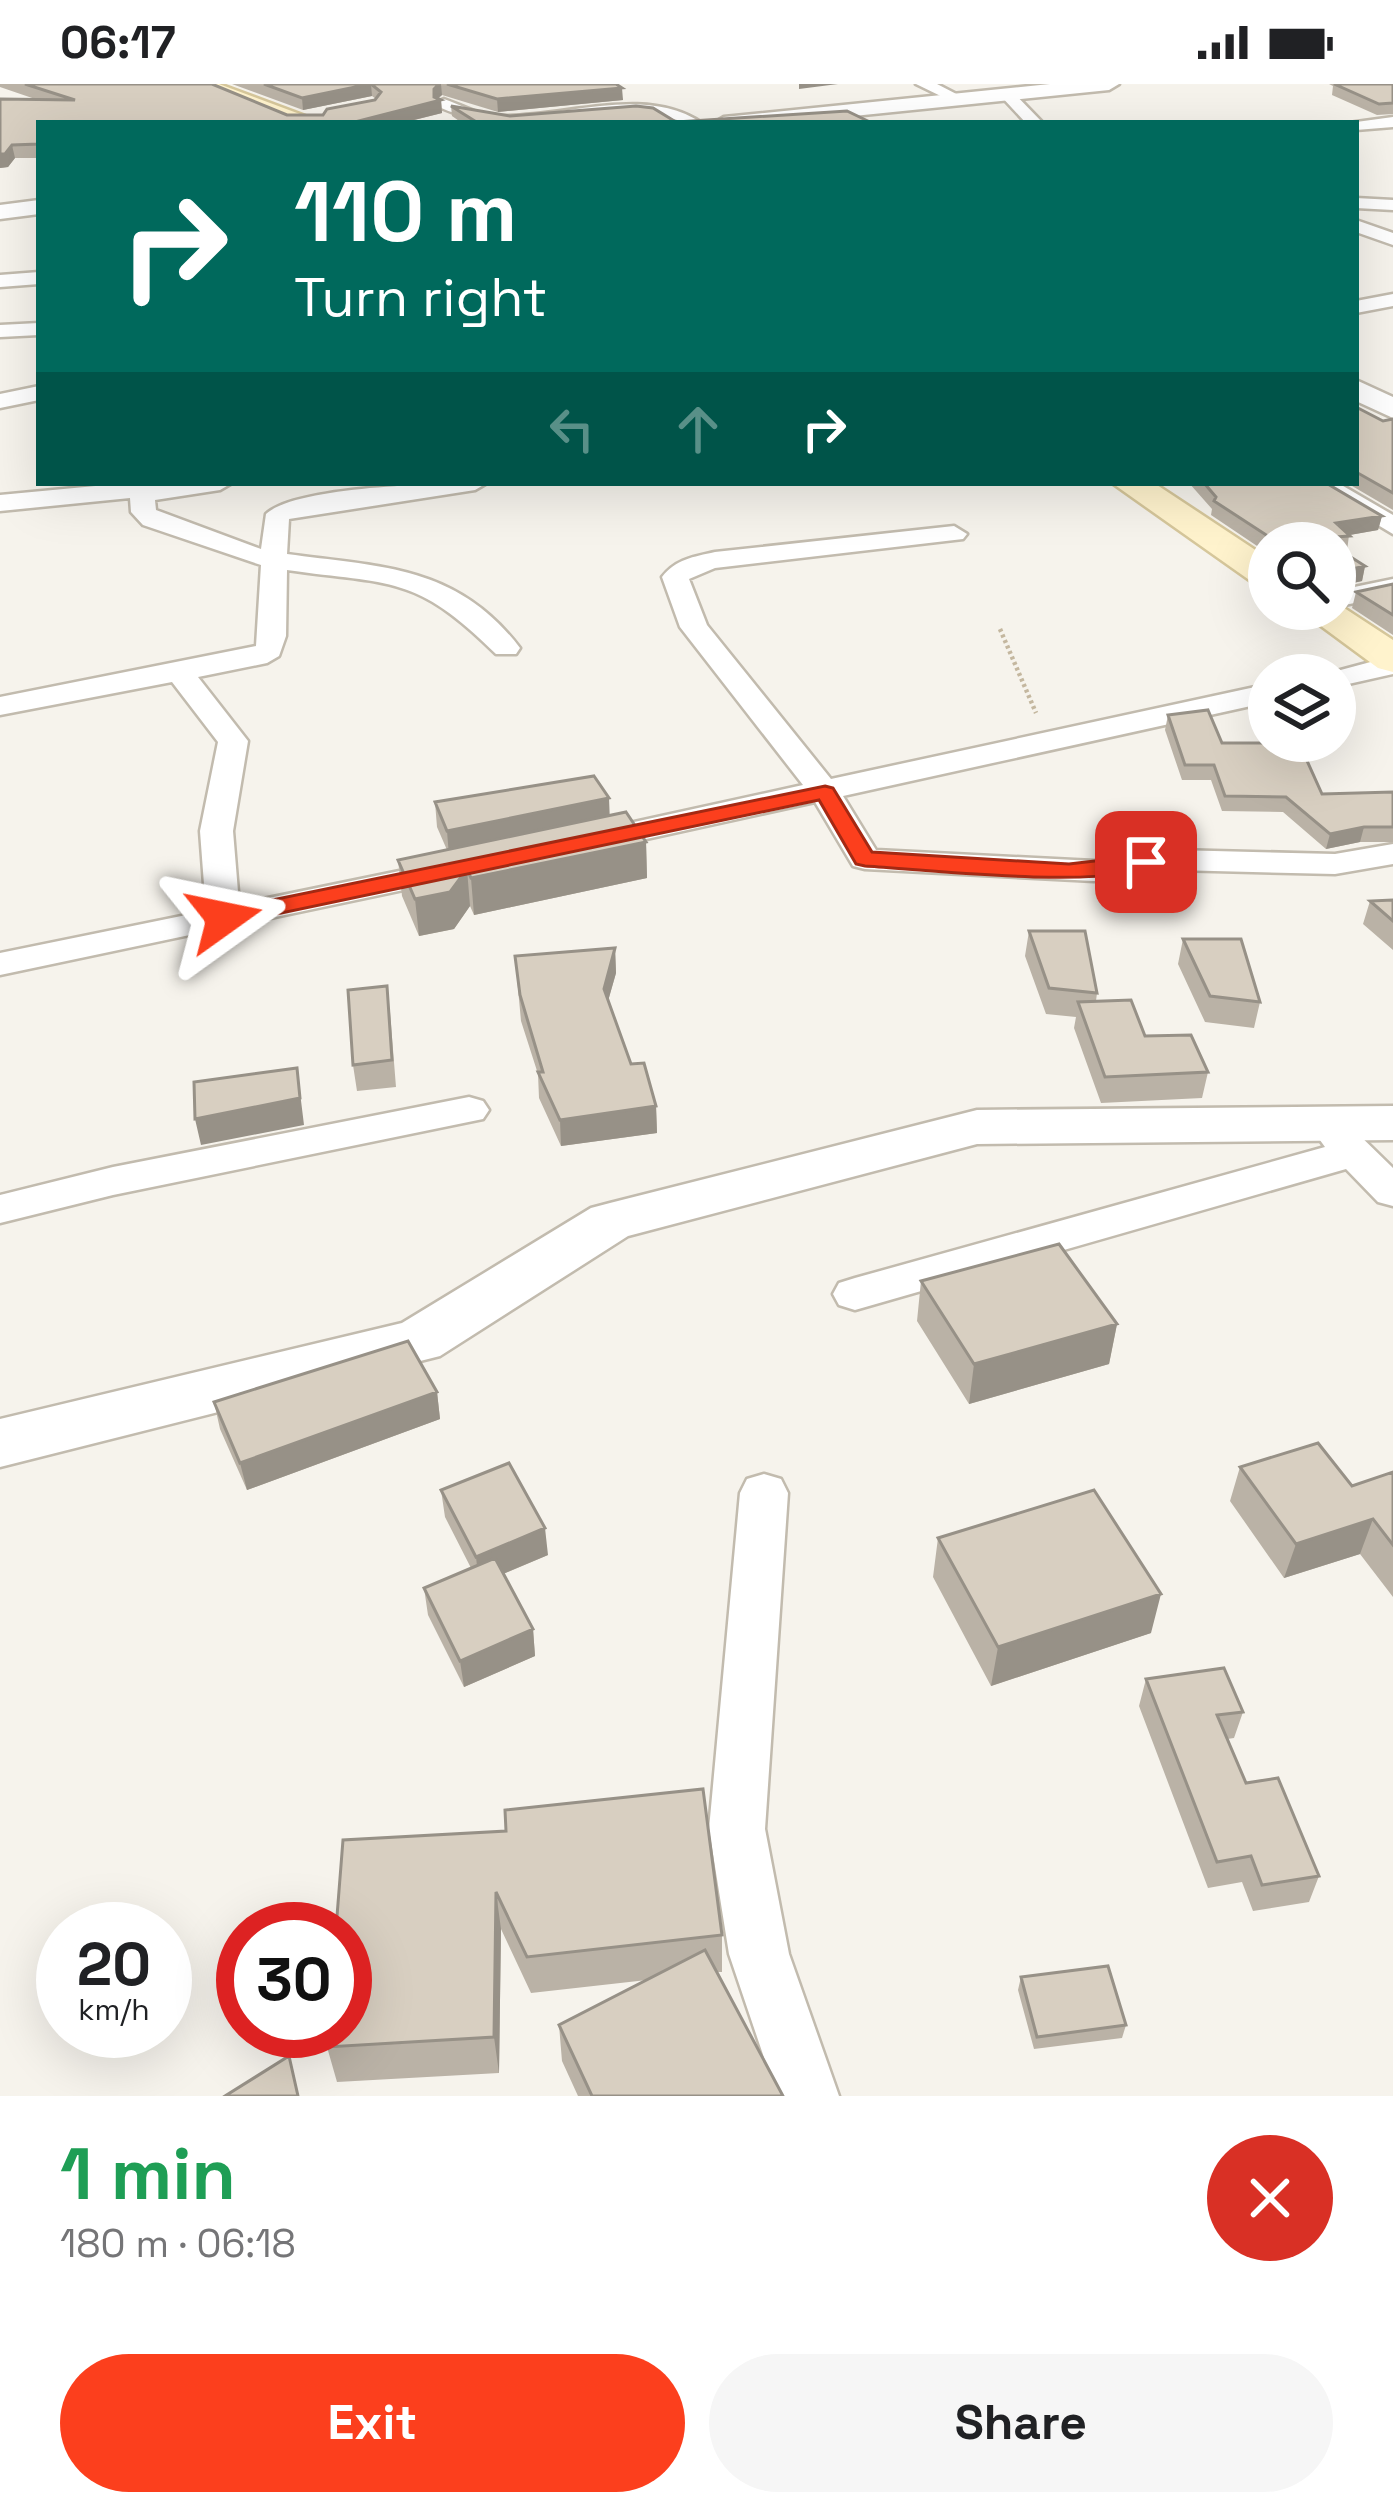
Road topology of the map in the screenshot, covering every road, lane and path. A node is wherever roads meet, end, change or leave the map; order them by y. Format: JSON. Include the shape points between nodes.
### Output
{"nodes":[{"id":1,"x":924,"y":84,"type":"edge"},
{"id":2,"x":1109,"y":84,"type":"edge"},
{"id":3,"x":211,"y":85,"type":"edge"},
{"id":4,"x":1035,"y":88,"type":"edge"},
{"id":5,"x":809,"y":93,"type":"dead end"},
{"id":6,"x":1007,"y":94,"type":"junction"},
{"id":7,"x":958,"y":99,"type":"junction"},
{"id":8,"x":444,"y":104,"type":"edge"},
{"id":9,"x":846,"y":110,"type":"junction"},
{"id":10,"x":315,"y":118,"type":"edge"},
{"id":11,"x":492,"y":120,"type":"edge"},
{"id":12,"x":502,"y":120,"type":"edge"},
{"id":13,"x":689,"y":120,"type":"edge"},
{"id":14,"x":752,"y":120,"type":"edge"},
{"id":15,"x":864,"y":120,"type":"edge"},
{"id":16,"x":1032,"y":120,"type":"edge"},
{"id":17,"x":1393,"y":122,"type":"edge"},
{"id":18,"x":1359,"y":125,"type":"edge"},
{"id":19,"x":1359,"y":203,"type":"edge"},
{"id":20,"x":1393,"y":205,"type":"edge"},
{"id":21,"x":36,"y":207,"type":"edge"},
{"id":22,"x":0,"y":212,"type":"edge"},
{"id":23,"x":1359,"y":227,"type":"edge"},
{"id":24,"x":1393,"y":238,"type":"edge"},
{"id":25,"x":36,"y":278,"type":"edge"},
{"id":26,"x":1,"y":283,"type":"edge"},
{"id":27,"x":1393,"y":300,"type":"edge"},
{"id":28,"x":1359,"y":306,"type":"edge"},
{"id":29,"x":36,"y":329,"type":"edge"},
{"id":30,"x":0,"y":331,"type":"edge"},
{"id":31,"x":1359,"y":391,"type":"edge"},
{"id":32,"x":36,"y":394,"type":"edge"},
{"id":33,"x":0,"y":401,"type":"edge"},
{"id":34,"x":1393,"y":409,"type":"edge"},
{"id":35,"x":180,"y":486,"type":"edge"},
{"id":36,"x":453,"y":486,"type":"edge"},
{"id":37,"x":1134,"y":486,"type":"edge"},
{"id":38,"x":1325,"y":486,"type":"edge"},
{"id":39,"x":141,"y":489,"type":"edge"},
{"id":40,"x":0,"y":503,"type":"edge"},
{"id":41,"x":1393,"y":526,"type":"edge"},
{"id":42,"x":955,"y":534,"type":"dead end"},
{"id":43,"x":274,"y":560,"type":"junction"},
{"id":44,"x":1248,"y":562,"type":"edge"},
{"id":45,"x":1393,"y":587,"type":"edge"},
{"id":46,"x":1356,"y":595,"type":"edge"},
{"id":47,"x":1000,"y":629,"type":"dead end"},
{"id":48,"x":1348,"y":630,"type":"edge"},
{"id":49,"x":506,"y":648,"type":"dead end"},
{"id":50,"x":1393,"y":662,"type":"edge"},
{"id":51,"x":179,"y":672,"type":"junction"},
{"id":52,"x":1356,"y":672,"type":"edge"},
{"id":53,"x":1248,"y":698,"type":"edge"},
{"id":54,"x":0,"y":706,"type":"edge"},
{"id":55,"x":1048,"y":742,"type":"junction"},
{"id":56,"x":825,"y":792,"type":"junction"},
{"id":57,"x":551,"y":850,"type":"edge"},
{"id":58,"x":1393,"y":854,"type":"edge"},
{"id":59,"x":481,"y":864,"type":"edge"},
{"id":60,"x":224,"y":918,"type":"junction"},
{"id":61,"x":0,"y":964,"type":"edge"},
{"id":62,"x":469,"y":1110,"type":"dead end"},
{"id":63,"x":1357,"y":1133,"type":"edge"},
{"id":64,"x":1393,"y":1192,"type":"edge"},
{"id":65,"x":0,"y":1209,"type":"edge"},
{"id":66,"x":855,"y":1294,"type":"dead end"},
{"id":67,"x":0,"y":1443,"type":"edge"},
{"id":68,"x":764,"y":1493,"type":"dead end"},
{"id":69,"x":808,"y":2096,"type":"edge"}],
"edges":[{"from":1,"to":7,"type":"street"},
{"from":2,"to":4,"type":"street"},
{"from":3,"to":10,"type":"main road"},
{"from":4,"to":6,"type":"street"},
{"from":5,"to":9,"type":"street"},
{"from":6,"to":7,"type":"street"},
{"from":6,"to":16,"type":"street"},
{"from":7,"to":9,"type":"street"},
{"from":8,"to":11,"type":"street"},
{"from":9,"to":14,"type":"street"},
{"from":9,"to":15,"type":"street"},
{"from":12,"to":13,"type":"street","via":[[666,106]]},
{"from":17,"to":18,"type":"street"},
{"from":19,"to":20,"type":"street"},
{"from":21,"to":22,"type":"street"},
{"from":23,"to":24,"type":"street"},
{"from":25,"to":26,"type":"street"},
{"from":27,"to":28,"type":"street"},
{"from":29,"to":30,"type":"street"},
{"from":31,"to":34,"type":"street"},
{"from":32,"to":33,"type":"street"},
{"from":35,"to":39,"type":"street"},
{"from":36,"to":43,"type":"street","via":[[289,508],[275,522]]},
{"from":37,"to":44,"type":"main road"},
{"from":38,"to":41,"type":"street"},
{"from":39,"to":40,"type":"street"},
{"from":39,"to":43,"type":"street","via":[[152,520]]},
{"from":42,"to":56,"type":"street","via":[[716,560],[675,577],[694,627]]},
{"from":43,"to":49,"type":"street","via":[[408,574],[472,612]]},
{"from":43,"to":51,"type":"street","via":[[269,650]]},
{"from":45,"to":46,"type":"street"},
{"from":47,"to":55,"type":"path"},
{"from":48,"to":50,"type":"main road"},
{"from":50,"to":52,"type":"street"},
{"from":51,"to":54,"type":"street"},
{"from":51,"to":60,"type":"street","via":[[233,741],[214,853]]},
{"from":53,"to":55,"type":"street"},
{"from":55,"to":56,"type":"street"},
{"from":56,"to":57,"type":"street"},
{"from":56,"to":58,"type":"street","via":[[857,851],[878,861],[1094,871],[1175,860],[1335,864]]},
{"from":59,"to":60,"type":"street"},
{"from":60,"to":61,"type":"street"},
{"from":62,"to":65,"type":"street"},
{"from":63,"to":64,"type":"street"},
{"from":63,"to":66,"type":"street"},
{"from":63,"to":67,"type":"street","via":[[977,1127],[610,1222],[419,1341]]},
{"from":68,"to":69,"type":"street","via":[[736,1829],[759,1954]]}]}
